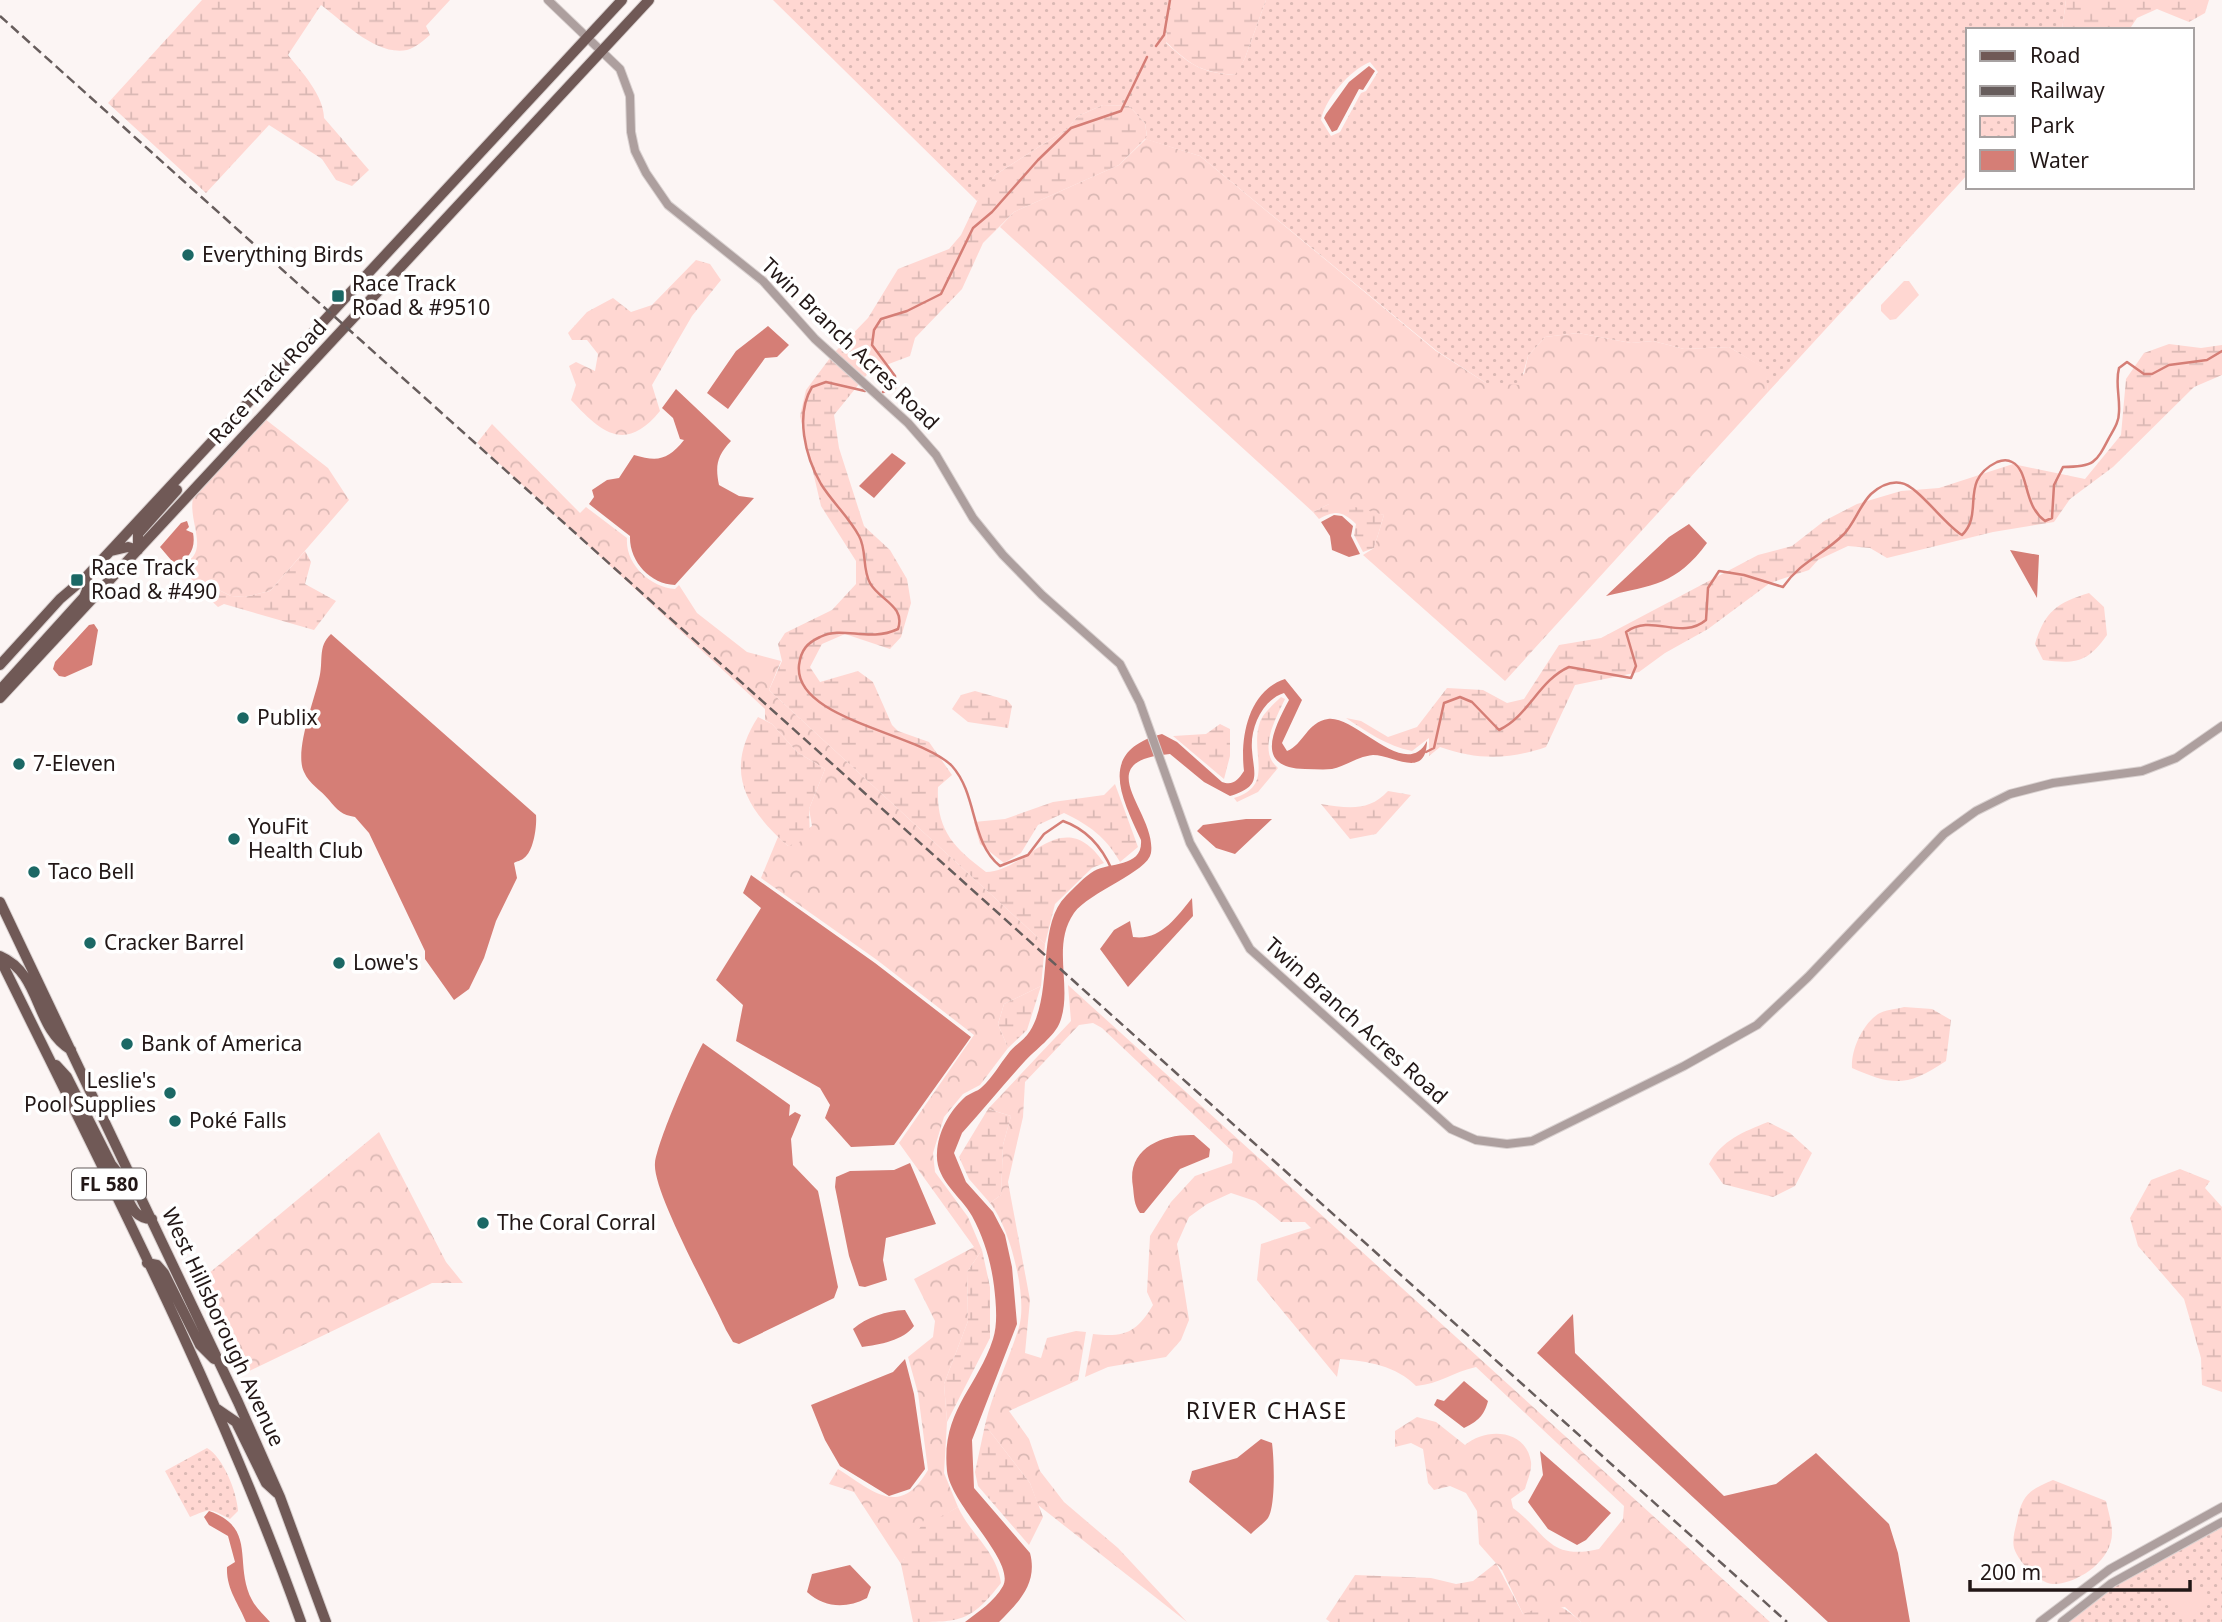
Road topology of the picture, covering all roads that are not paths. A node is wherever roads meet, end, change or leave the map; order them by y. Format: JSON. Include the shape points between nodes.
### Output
{"nodes":[{"id":1,"x":548,"y":0,"type":"edge"},
{"id":2,"x":622,"y":0,"type":"edge"},
{"id":3,"x":649,"y":0,"type":"edge"},
{"id":4,"x":587,"y":37,"type":"junction"},
{"id":5,"x":603,"y":51,"type":"junction"},
{"id":6,"x":215,"y":439,"type":"junction"},
{"id":7,"x":238,"y":442,"type":"junction"},
{"id":8,"x":204,"y":451,"type":"junction"},
{"id":9,"x":138,"y":550,"type":"junction"},
{"id":10,"x":110,"y":551,"type":"junction"},
{"id":11,"x":117,"y":572,"type":"junction"},
{"id":12,"x":87,"y":576,"type":"junction"},
{"id":13,"x":61,"y":599,"type":"junction"},
{"id":14,"x":0,"y":657,"type":"edge"},
{"id":15,"x":0,"y":665,"type":"edge"},
{"id":16,"x":0,"y":673,"type":"edge"},
{"id":17,"x":0,"y":690,"type":"edge"},
{"id":18,"x":0,"y":698,"type":"edge"},
{"id":19,"x":2222,"y":726,"type":"edge"},
{"id":20,"x":0,"y":902,"type":"edge"},
{"id":21,"x":0,"y":958,"type":"edge"},
{"id":22,"x":71,"y":1050,"type":"junction"},
{"id":23,"x":47,"y":1055,"type":"junction"},
{"id":24,"x":102,"y":1170,"type":"junction"},
{"id":25,"x":131,"y":1177,"type":"junction"},
{"id":26,"x":152,"y":1219,"type":"junction"},
{"id":27,"x":146,"y":1263,"type":"junction"},
{"id":28,"x":221,"y":1366,"type":"junction"},
{"id":29,"x":217,"y":1409,"type":"junction"},
{"id":30,"x":280,"y":1497,"type":"junction"},
{"id":31,"x":2222,"y":1507,"type":"edge"},
{"id":32,"x":2222,"y":1519,"type":"edge"},
{"id":33,"x":302,"y":1622,"type":"edge"},
{"id":34,"x":326,"y":1622,"type":"edge"},
{"id":35,"x":2040,"y":1622,"type":"edge"},
{"id":36,"x":2062,"y":1622,"type":"edge"}],
"edges":[{"from":1,"to":4,"type":"street","name":"Twin Branch Acres Road"},
{"from":2,"to":4,"type":"main road","name":"Race Track Road"},
{"from":3,"to":5,"type":"main road","name":"Race Track Road"},
{"from":4,"to":5,"type":"street","name":"Twin Branch Acres Road"},
{"from":4,"to":6,"type":"main road","name":"Race Track Road"},
{"from":5,"to":7,"type":"main road","name":"Race Track Road"},
{"from":5,"to":19,"type":"street","name":"Twin Branch Acres Road","via":[[625,78],[635,151],[659,194],[691,226],[763,281],[815,339],[919,434],[944,466],[973,518],[1003,555],[1120,664],[1135,692],[1190,843],[1250,949],[1433,1115],[1476,1140],[1532,1141],[1756,1025],[1944,834],[1976,811],[2010,794],[2053,783],[2142,771],[2176,758]]},
{"from":6,"to":7,"type":"main road"},
{"from":6,"to":8,"type":"main road","name":"Race Track Road"},
{"from":7,"to":9,"type":"main road","name":"Race Track Road"},
{"from":8,"to":9,"type":"main road","via":[[196,469],[142,529],[136,539]]},
{"from":8,"to":10,"type":"main road","name":"Race Track Road"},
{"from":9,"to":10,"type":"main road"},
{"from":9,"to":11,"type":"main road","name":"Race Track Road"},
{"from":10,"to":12,"type":"main road","name":"Race Track Road"},
{"from":11,"to":12,"type":"main road","via":[[99,579]]},
{"from":11,"to":18,"type":"main road","name":"Race Track Road"},
{"from":12,"to":13,"type":"main road","name":"Race Track Road"},
{"from":12,"to":16,"type":"main road"},
{"from":12,"to":17,"type":"main road","via":[[84,597]]},
{"from":13,"to":14,"type":"main road"},
{"from":13,"to":15,"type":"main road","name":"Race Track Road"},
{"from":20,"to":22,"type":"main road","name":"West Hillsborough Avenue","number":"FL 580"},
{"from":21,"to":22,"type":"main road","via":[[17,965],[56,1041]]},
{"from":21,"to":23,"type":"main road","name":"West Hillsborough Avenue","number":"FL 580"},
{"from":22,"to":25,"type":"main road","name":"West Hillsborough Avenue","number":"FL 580"},
{"from":23,"to":24,"type":"main road","name":"West Hillsborough Avenue","number":"FL 580"},
{"from":23,"to":25,"type":"main road","via":[[67,1077],[111,1164],[119,1174]]},
{"from":24,"to":26,"type":"main road","via":[[119,1184],[140,1219]]},
{"from":24,"to":27,"type":"main road","name":"West Hillsborough Avenue","number":"FL 580"},
{"from":25,"to":26,"type":"main road","name":"West Hillsborough Avenue","number":"FL 580"},
{"from":26,"to":28,"type":"main road","name":"West Hillsborough Avenue","number":"FL 580"},
{"from":27,"to":28,"type":"main road","via":[[157,1265],[164,1273],[200,1345]]},
{"from":27,"to":29,"type":"main road","name":"West Hillsborough Avenue","number":"FL 580"},
{"from":28,"to":30,"type":"main road","name":"West Hillsborough Avenue","number":"FL 580"},
{"from":29,"to":30,"type":"main road","via":[[236,1422],[266,1483]]},
{"from":29,"to":33,"type":"main road","name":"West Hillsborough Avenue","number":"FL 580","via":[[265,1519]]},
{"from":30,"to":34,"type":"main road","name":"West Hillsborough Avenue","number":"FL 580"},
{"from":31,"to":35,"type":"street","via":[[2110,1569]]},
{"from":32,"to":36,"type":"street","via":[[2112,1583]]}]}
